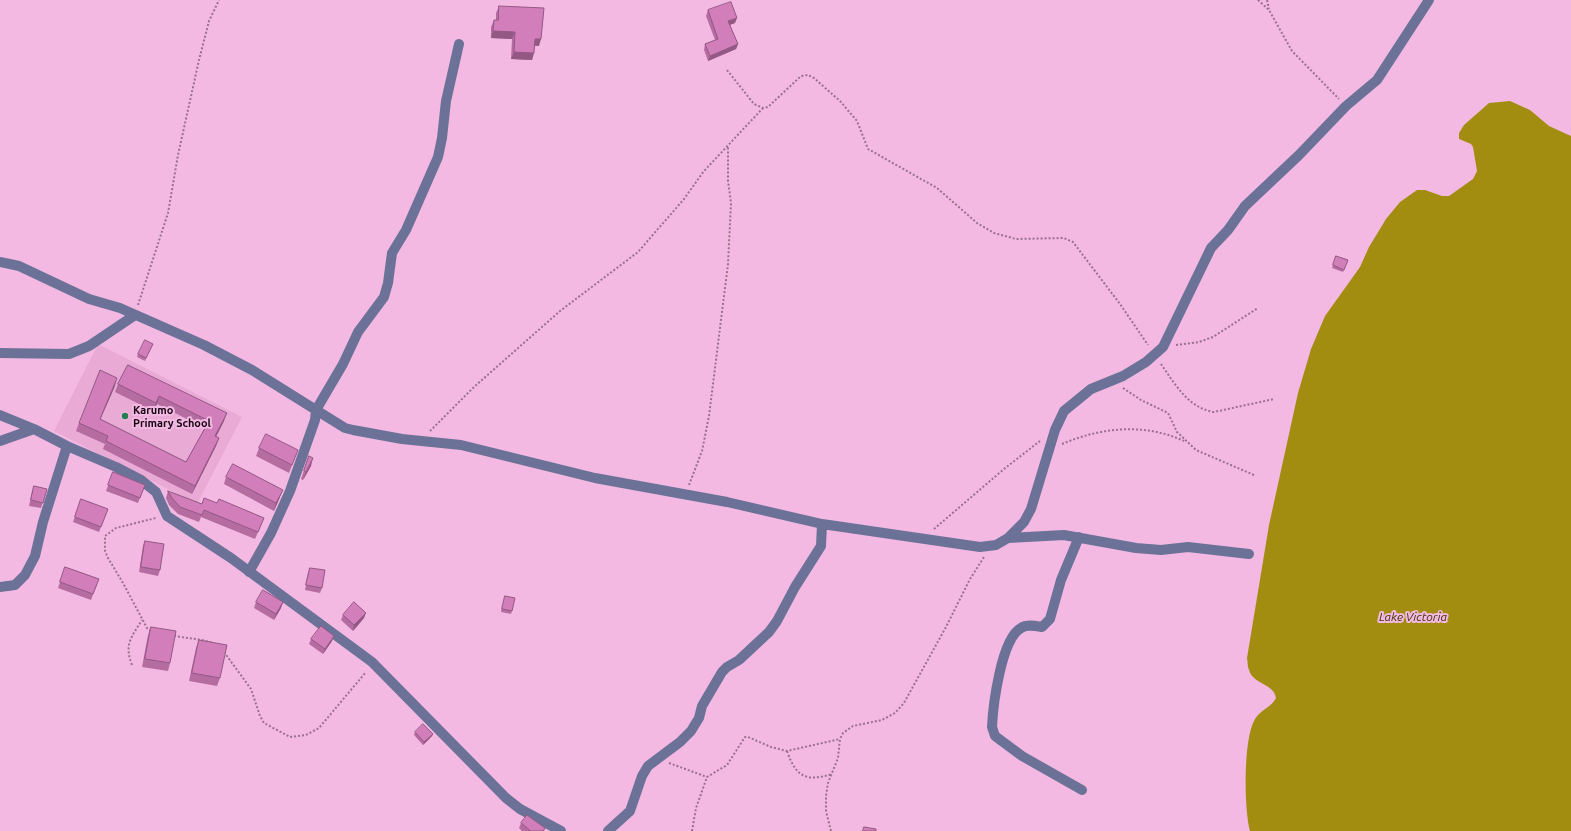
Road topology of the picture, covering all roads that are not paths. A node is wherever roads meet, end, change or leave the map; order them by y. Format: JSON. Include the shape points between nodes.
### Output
{"nodes":[{"id":1,"x":1429,"y":0,"type":"edge"},
{"id":2,"x":459,"y":44,"type":"dead end"},
{"id":3,"x":0,"y":262,"type":"edge"},
{"id":4,"x":135,"y":315,"type":"junction"},
{"id":5,"x":0,"y":353,"type":"edge"},
{"id":6,"x":316,"y":410,"type":"junction"},
{"id":7,"x":0,"y":415,"type":"edge"},
{"id":8,"x":34,"y":429,"type":"junction"},
{"id":9,"x":0,"y":441,"type":"edge"},
{"id":10,"x":67,"y":446,"type":"junction"},
{"id":11,"x":822,"y":524,"type":"junction"},
{"id":12,"x":1079,"y":537,"type":"junction"},
{"id":13,"x":1008,"y":538,"type":"junction"},
{"id":14,"x":1249,"y":554,"type":"dead end"},
{"id":15,"x":249,"y":572,"type":"junction"},
{"id":16,"x":0,"y":587,"type":"edge"},
{"id":17,"x":1082,"y":790,"type":"dead end"},
{"id":18,"x":561,"y":831,"type":"edge"},
{"id":19,"x":608,"y":831,"type":"edge"}],
"edges":[{"from":1,"to":13,"type":"street","via":[[1377,80],[1346,106],[1245,206],[1211,248],[1162,347],[1123,376],[1091,389],[1064,411],[1048,450],[1031,509],[1024,522]]},
{"from":2,"to":6,"type":"street","via":[[446,101],[441,148],[406,230],[392,253],[387,290],[358,332]]},
{"from":3,"to":4,"type":"street","via":[[19,266],[89,299]]},
{"from":4,"to":5,"type":"street","via":[[89,346],[69,354]]},
{"from":4,"to":6,"type":"street","via":[[204,345],[252,370]]},
{"from":6,"to":11,"type":"street","via":[[345,428],[353,430],[461,445],[595,478],[686,494]]},
{"from":6,"to":15,"type":"street","via":[[315,420],[290,491],[271,533]]},
{"from":7,"to":8,"type":"street"},
{"from":8,"to":9,"type":"street"},
{"from":8,"to":10,"type":"street"},
{"from":10,"to":15,"type":"street","via":[[141,480],[156,492],[167,516]]},
{"from":10,"to":16,"type":"street","via":[[35,556],[25,575],[14,584]]},
{"from":11,"to":13,"type":"street","via":[[980,547],[996,545]]},
{"from":11,"to":19,"type":"street","via":[[821,546],[777,621],[739,660],[722,672],[691,731],[659,760],[648,766],[630,811]]},
{"from":12,"to":13,"type":"street","via":[[1050,535]]},
{"from":12,"to":14,"type":"street","via":[[1136,548],[1161,550],[1188,547]]},
{"from":12,"to":17,"type":"street","via":[[1060,580],[1050,619],[1042,627],[1022,626],[1011,641],[999,674],[992,727],[995,736],[1022,756]]},
{"from":15,"to":18,"type":"street","via":[[372,662],[506,798],[520,809]]}]}
